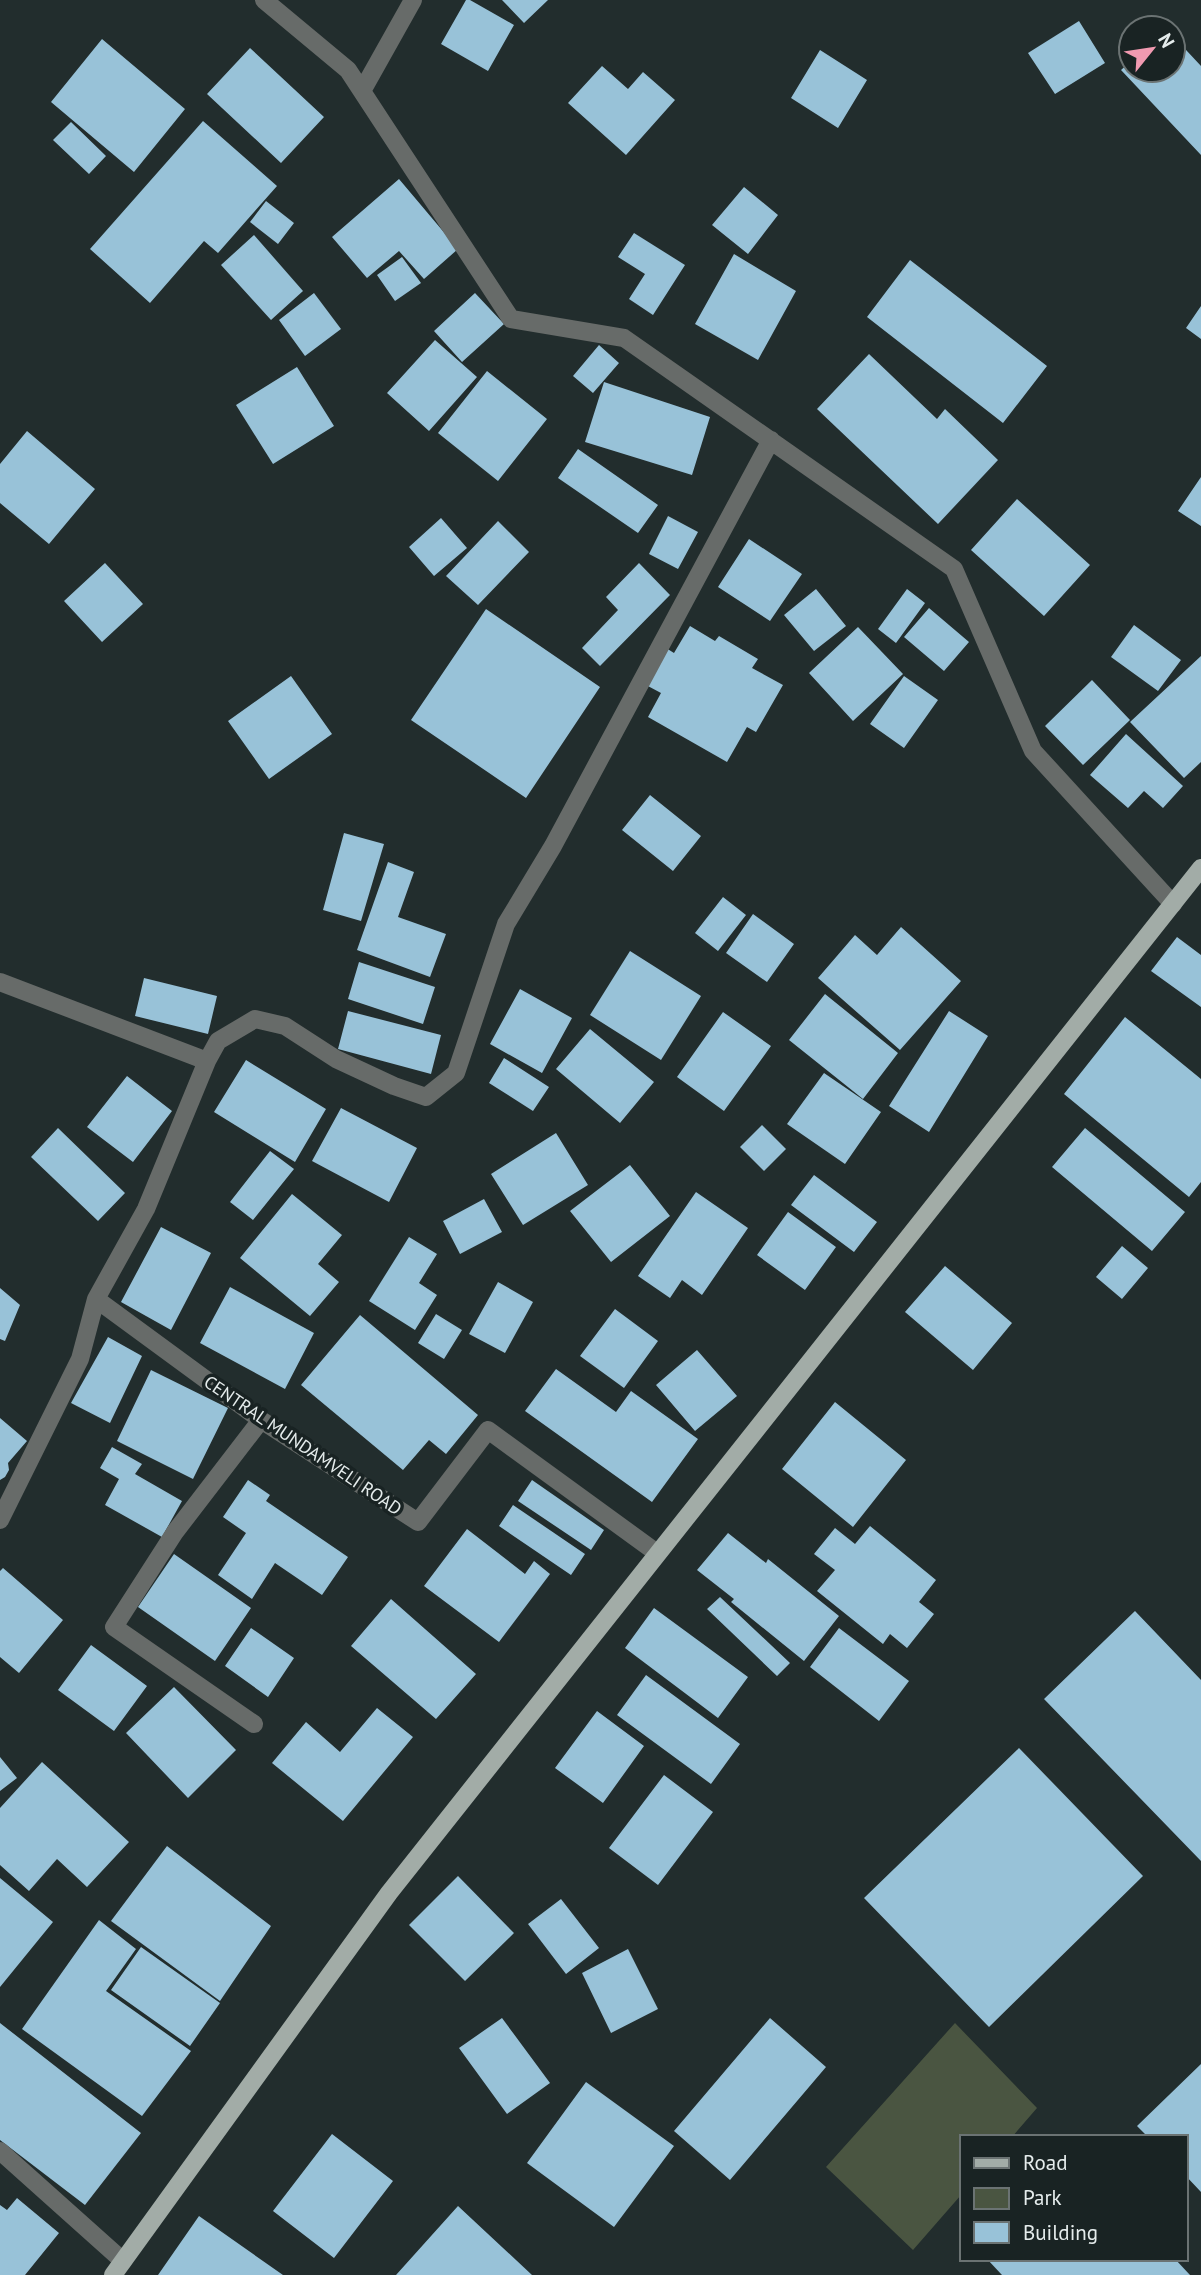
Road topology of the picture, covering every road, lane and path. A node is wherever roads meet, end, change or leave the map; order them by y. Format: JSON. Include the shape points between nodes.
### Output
{"nodes":[{"id":1,"x":264,"y":0,"type":"edge"},
{"id":2,"x":413,"y":0,"type":"edge"},
{"id":3,"x":362,"y":91,"type":"junction"},
{"id":4,"x":771,"y":439,"type":"junction"},
{"id":5,"x":1201,"y":868,"type":"edge"},
{"id":6,"x":1173,"y":904,"type":"junction"},
{"id":7,"x":0,"y":982,"type":"edge"},
{"id":8,"x":207,"y":1061,"type":"junction"},
{"id":9,"x":96,"y":1299,"type":"junction"},
{"id":10,"x":261,"y":1420,"type":"junction"},
{"id":11,"x":0,"y":1520,"type":"edge"},
{"id":12,"x":657,"y":1553,"type":"junction"},
{"id":13,"x":254,"y":1724,"type":"dead end"},
{"id":14,"x":0,"y":2151,"type":"edge"},
{"id":15,"x":118,"y":2268,"type":"edge"}],
"edges":[{"from":1,"to":3,"type":"street","via":[[348,69]]},
{"from":2,"to":3,"type":"street"},
{"from":3,"to":4,"type":"street","via":[[511,319],[624,338]]},
{"from":4,"to":6,"type":"street","via":[[954,569],[1033,751]]},
{"from":4,"to":8,"type":"street","via":[[553,846],[506,924],[456,1073],[426,1097],[337,1059],[285,1026],[255,1020],[218,1041]]},
{"from":5,"to":6,"type":"main road"},
{"from":6,"to":12,"type":"main road"},
{"from":7,"to":8,"type":"street"},
{"from":8,"to":9,"type":"street","via":[[146,1209]]},
{"from":9,"to":10,"type":"street","name":"CENTRAL MUNDAMVELI ROAD"},
{"from":9,"to":11,"type":"street","via":[[80,1359]]},
{"from":10,"to":12,"type":"street","name":"CENTRAL MUNDAMVELI ROAD","via":[[418,1522],[488,1430]]},
{"from":10,"to":13,"type":"street","via":[[175,1532],[114,1627]]},
{"from":12,"to":15,"type":"main road","via":[[388,1893]]},
{"from":14,"to":15,"type":"street"}]}
